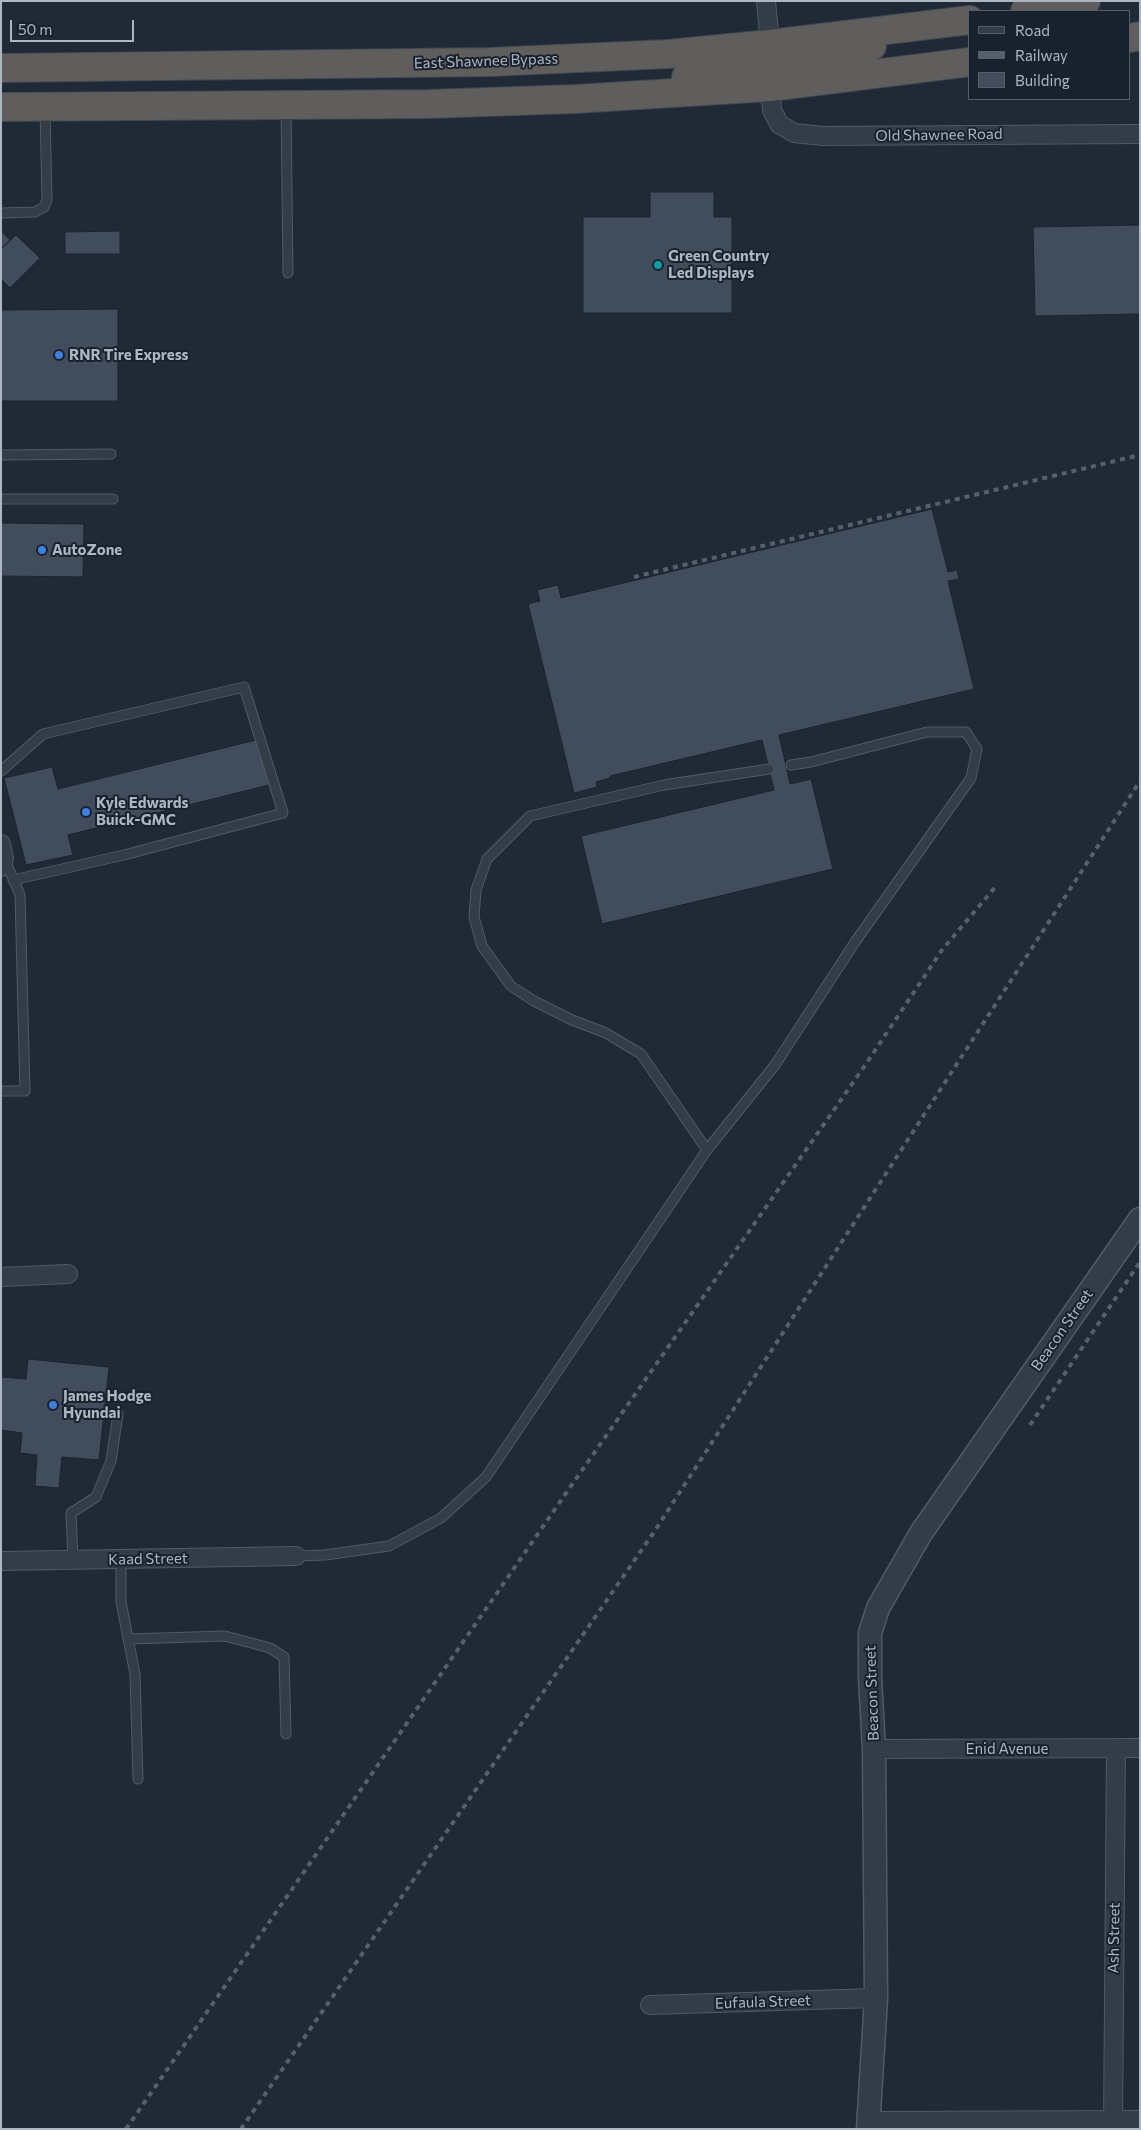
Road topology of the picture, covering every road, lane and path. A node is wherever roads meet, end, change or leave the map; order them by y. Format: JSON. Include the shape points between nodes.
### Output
{"nodes":[{"id":1,"x":766,"y":1,"type":"edge"},
{"id":2,"x":1086,"y":1,"type":"edge"},
{"id":3,"x":1031,"y":10,"type":"edge"},
{"id":4,"x":968,"y":20,"type":"edge"},
{"id":5,"x":939,"y":25,"type":"junction"},
{"id":6,"x":770,"y":44,"type":"junction"},
{"id":7,"x":968,"y":62,"type":"edge"},
{"id":8,"x":1,"y":68,"type":"edge"},
{"id":9,"x":770,"y":87,"type":"junction"},
{"id":10,"x":575,"y":99,"type":"junction"},
{"id":11,"x":286,"y":106,"type":"junction"},
{"id":12,"x":1,"y":107,"type":"edge"},
{"id":13,"x":45,"y":107,"type":"junction"},
{"id":14,"x":1140,"y":134,"type":"edge"},
{"id":15,"x":1,"y":213,"type":"edge"},
{"id":16,"x":288,"y":273,"type":"dead end"},
{"id":17,"x":111,"y":454,"type":"dead end"},
{"id":18,"x":1,"y":455,"type":"edge"},
{"id":19,"x":113,"y":498,"type":"dead end"},
{"id":20,"x":1,"y":500,"type":"edge"},
{"id":21,"x":792,"y":765,"type":"dead end"},
{"id":22,"x":768,"y":769,"type":"dead end"},
{"id":23,"x":1,"y":771,"type":"edge"},
{"id":24,"x":2,"y":856,"type":"edge"},
{"id":25,"x":13,"y":880,"type":"junction"},
{"id":26,"x":1,"y":1091,"type":"edge"},
{"id":27,"x":707,"y":1150,"type":"junction"},
{"id":28,"x":1137,"y":1229,"type":"edge"},
{"id":29,"x":68,"y":1274,"type":"dead end"},
{"id":30,"x":1,"y":1277,"type":"edge"},
{"id":31,"x":118,"y":1414,"type":"dead end"},
{"id":32,"x":296,"y":1556,"type":"joint"},
{"id":33,"x":121,"y":1559,"type":"junction"},
{"id":34,"x":73,"y":1560,"type":"junction"},
{"id":35,"x":1,"y":1561,"type":"edge"},
{"id":36,"x":128,"y":1639,"type":"junction"},
{"id":37,"x":286,"y":1734,"type":"dead end"},
{"id":38,"x":1116,"y":1748,"type":"junction"},
{"id":39,"x":1140,"y":1748,"type":"edge"},
{"id":40,"x":874,"y":1749,"type":"junction"},
{"id":41,"x":138,"y":1779,"type":"dead end"},
{"id":42,"x":876,"y":1998,"type":"junction"},
{"id":43,"x":650,"y":2005,"type":"dead end"},
{"id":44,"x":1140,"y":2120,"type":"edge"},
{"id":45,"x":868,"y":2125,"type":"edge"},
{"id":46,"x":1113,"y":2125,"type":"edge"}],
"edges":[{"from":1,"to":6,"type":"street"},
{"from":2,"to":3,"type":"highway"},
{"from":4,"to":5,"type":"highway","name":"East Shawnee Bypass"},
{"from":5,"to":6,"type":"highway","name":"East Shawnee Bypass"},
{"from":5,"to":9,"type":"highway","via":[[829,59],[778,69],[771,76]]},
{"from":6,"to":8,"type":"highway","name":"East Shawnee Bypass","via":[[668,54],[490,62]]},
{"from":6,"to":10,"type":"highway","via":[[760,61],[748,68],[709,72]]},
{"from":7,"to":9,"type":"highway"},
{"from":9,"to":10,"type":"highway"},
{"from":9,"to":14,"type":"street","name":"Old Shawnee Road","via":[[772,110],[780,124],[794,133],[823,136]]},
{"from":10,"to":11,"type":"highway"},
{"from":11,"to":13,"type":"highway"},
{"from":11,"to":16,"type":"lane"},
{"from":12,"to":13,"type":"highway"},
{"from":13,"to":15,"type":"lane","via":[[47,200],[44,208],[35,212]]},
{"from":17,"to":18,"type":"lane"},
{"from":19,"to":20,"type":"lane"},
{"from":21,"to":27,"type":"lane","via":[[927,732],[966,732],[977,749],[971,778],[855,942],[775,1065]]},
{"from":22,"to":27,"type":"lane","via":[[664,785],[530,816],[487,859],[476,890],[474,917],[482,946],[511,986],[534,1001],[606,1033],[641,1054]]},
{"from":23,"to":25,"type":"lane","via":[[43,734],[244,687],[283,813]]},
{"from":24,"to":25,"type":"lane"},
{"from":25,"to":26,"type":"lane","via":[[20,895],[25,1091]]},
{"from":27,"to":32,"type":"lane","via":[[486,1477],[441,1518],[389,1546]]},
{"from":28,"to":40,"type":"street","name":"Beacon Street","via":[[921,1533],[878,1608],[870,1633]]},
{"from":29,"to":30,"type":"street"},
{"from":31,"to":34,"type":"lane","via":[[112,1461],[96,1496],[71,1513]]},
{"from":32,"to":33,"type":"street","name":"Kaad Street"},
{"from":33,"to":34,"type":"street","name":"Kaad Street"},
{"from":33,"to":36,"type":"lane","via":[[121,1602]]},
{"from":34,"to":35,"type":"street","name":"Kaad Street"},
{"from":36,"to":37,"type":"lane","via":[[225,1636],[270,1648],[284,1657]]},
{"from":36,"to":41,"type":"lane","via":[[135,1674]]},
{"from":38,"to":39,"type":"street","name":"Enid Avenue"},
{"from":38,"to":40,"type":"street","name":"Enid Avenue"},
{"from":38,"to":46,"type":"street","name":"Ash Street"},
{"from":40,"to":42,"type":"street","name":"Beacon Street"},
{"from":42,"to":43,"type":"street","name":"Eufaula Street"},
{"from":42,"to":45,"type":"street","name":"Beacon Street"},
{"from":44,"to":46,"type":"street"},
{"from":45,"to":46,"type":"street"}]}
